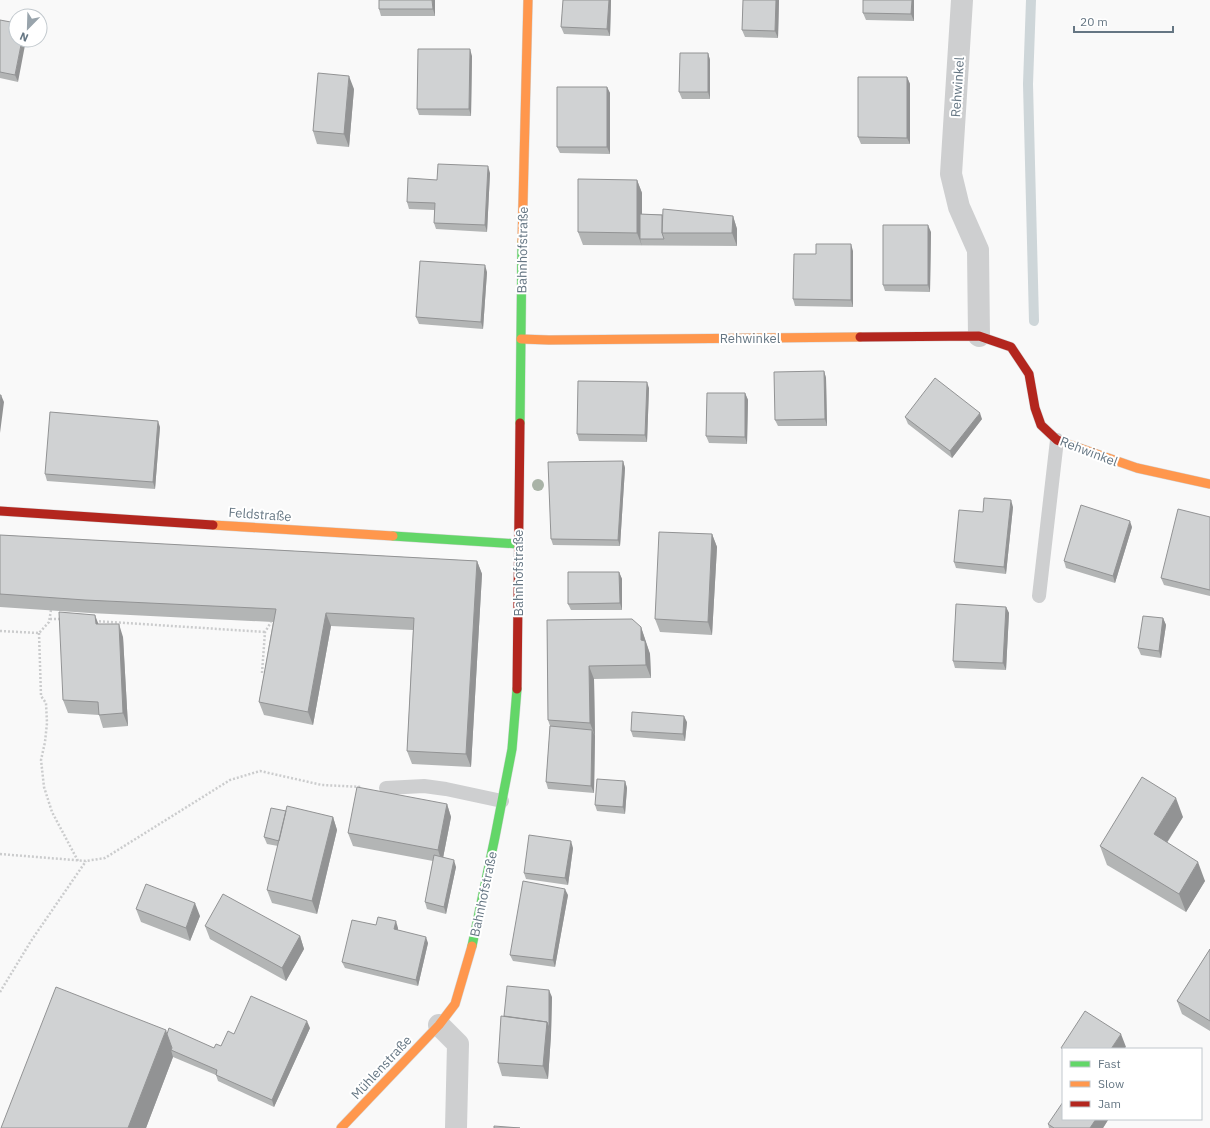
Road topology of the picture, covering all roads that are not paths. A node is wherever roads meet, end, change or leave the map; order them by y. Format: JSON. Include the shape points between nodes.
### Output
{"nodes":[{"id":1,"x":528,"y":0,"type":"edge"},
{"id":2,"x":962,"y":0,"type":"edge"},
{"id":3,"x":979,"y":336,"type":"junction"},
{"id":4,"x":521,"y":339,"type":"junction"},
{"id":5,"x":1057,"y":440,"type":"junction"},
{"id":6,"x":1210,"y":484,"type":"edge"},
{"id":7,"x":0,"y":511,"type":"edge"},
{"id":8,"x":518,"y":544,"type":"junction"},
{"id":9,"x":1039,"y":596,"type":"dead end"},
{"id":10,"x":386,"y":788,"type":"road end"},
{"id":11,"x":502,"y":801,"type":"junction"},
{"id":12,"x":439,"y":1025,"type":"junction"},
{"id":13,"x":341,"y":1128,"type":"edge"},
{"id":14,"x":456,"y":1128,"type":"edge"}],
"edges":[{"from":1,"to":4,"type":"street","name":"Bahnhofstraße"},
{"from":2,"to":3,"type":"street","name":"Rehwinkel","via":[[951,174],[959,207],[978,250]]},
{"from":3,"to":4,"type":"street","name":"Rehwinkel"},
{"from":3,"to":5,"type":"street","name":"Rehwinkel","via":[[1011,347],[1029,374],[1041,425]]},
{"from":4,"to":8,"type":"street","name":"Bahnhofstraße"},
{"from":5,"to":6,"type":"street","name":"Rehwinkel","via":[[1137,468]]},
{"from":5,"to":9,"type":"lane"},
{"from":7,"to":8,"type":"street","name":"Feldstraße"},
{"from":8,"to":11,"type":"street","name":"Bahnhofstraße","via":[[517,689],[512,749]]},
{"from":10,"to":11,"type":"lane","via":[[424,786]]},
{"from":11,"to":12,"type":"street","name":"Bahnhofstraße","via":[[470,953],[455,1004]]},
{"from":12,"to":13,"type":"street","name":"Mühlenstraße"},
{"from":12,"to":14,"type":"street","via":[[458,1044]]}]}
